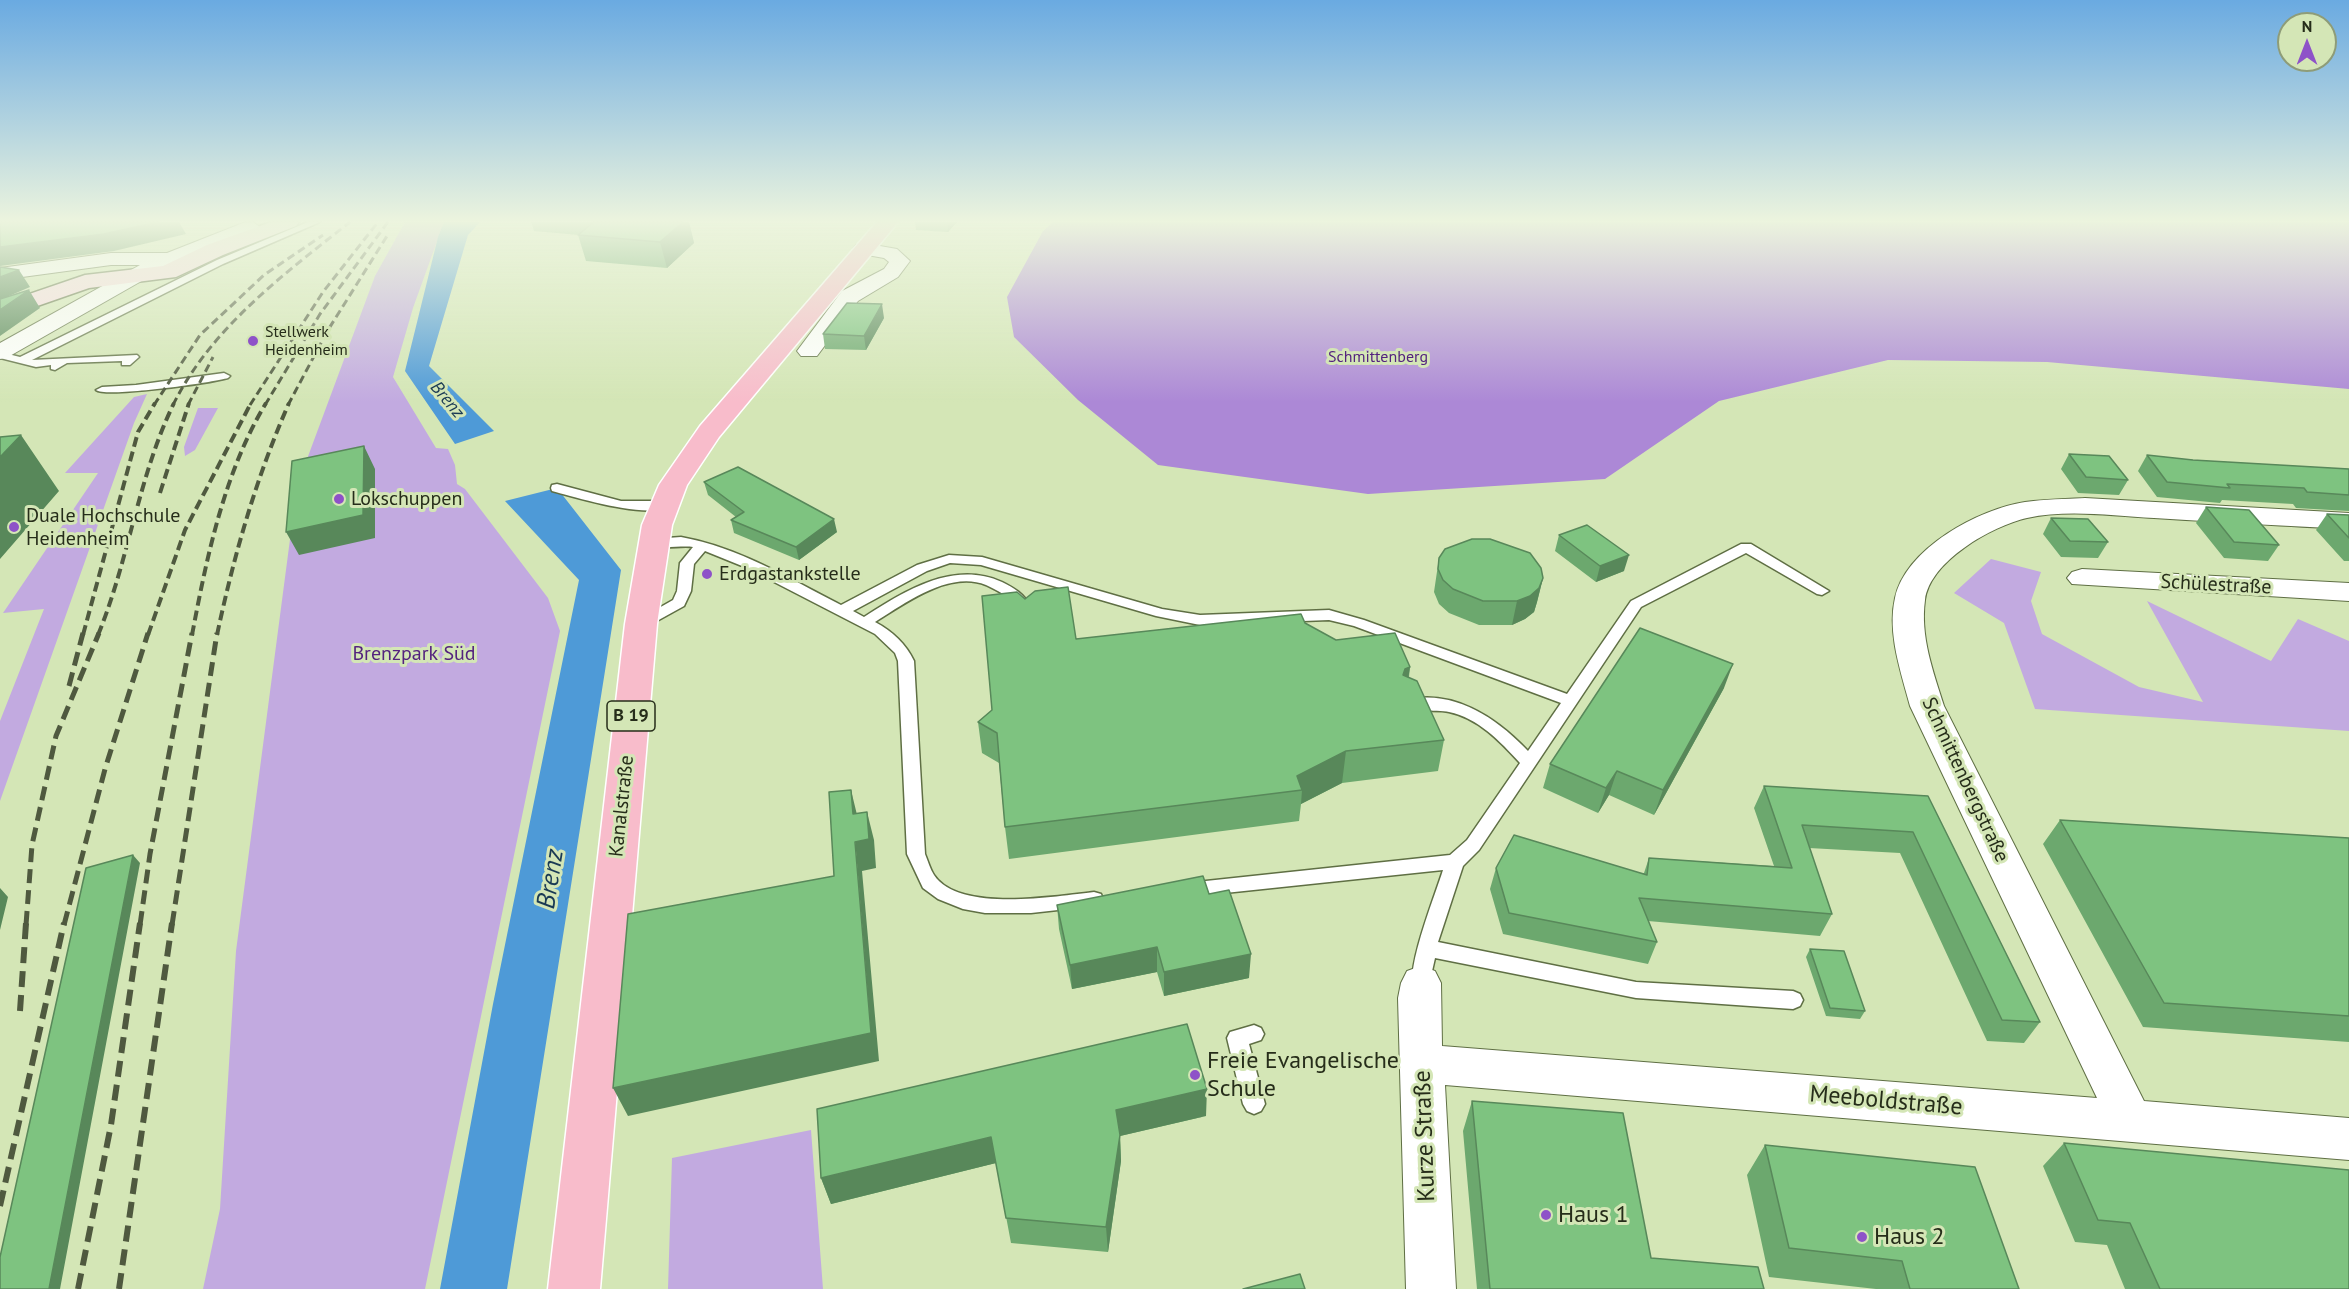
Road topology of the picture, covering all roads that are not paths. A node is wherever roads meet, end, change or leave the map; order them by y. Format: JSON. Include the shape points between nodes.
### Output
{"nodes":[{"id":1,"x":44,"y":282,"type":"edge"},
{"id":2,"x":47,"y":282,"type":"edge"},
{"id":3,"x":79,"y":282,"type":"edge"},
{"id":4,"x":125,"y":282,"type":"edge"},
{"id":5,"x":130,"y":282,"type":"edge"},
{"id":6,"x":175,"y":282,"type":"edge"},
{"id":7,"x":835,"y":282,"type":"edge"},
{"id":8,"x":875,"y":282,"type":"edge"},
{"id":9,"x":99,"y":296,"type":"junction"},
{"id":10,"x":0,"y":306,"type":"edge"},
{"id":11,"x":0,"y":312,"type":"edge"},
{"id":12,"x":809,"y":351,"type":"dead end"},
{"id":13,"x":7,"y":357,"type":"edge"},
{"id":14,"x":126,"y":363,"type":"dead end"},
{"id":15,"x":224,"y":376,"type":"dead end"},
{"id":16,"x":102,"y":390,"type":"dead end"},
{"id":17,"x":557,"y":488,"type":"dead end"},
{"id":18,"x":663,"y":505,"type":"junction"},
{"id":19,"x":2349,"y":521,"type":"edge"},
{"id":20,"x":653,"y":543,"type":"junction"},
{"id":21,"x":703,"y":545,"type":"junction"},
{"id":22,"x":2082,"y":578,"type":"dead end"},
{"id":23,"x":1822,"y":591,"type":"dead end"},
{"id":24,"x":2349,"y":592,"type":"edge"},
{"id":25,"x":840,"y":612,"type":"junction"},
{"id":26,"x":1029,"y":622,"type":"edge"},
{"id":27,"x":864,"y":623,"type":"junction"},
{"id":28,"x":641,"y":624,"type":"junction"},
{"id":29,"x":1571,"y":701,"type":"junction"},
{"id":30,"x":1408,"y":705,"type":"edge"},
{"id":31,"x":1529,"y":762,"type":"junction"},
{"id":32,"x":1455,"y":862,"type":"junction"},
{"id":33,"x":1170,"y":892,"type":"edge"},
{"id":34,"x":1112,"y":897,"type":"edge"},
{"id":35,"x":1424,"y":965,"type":"junction"},
{"id":36,"x":1793,"y":1000,"type":"dead end"},
{"id":37,"x":1254,"y":1034,"type":"dead end"},
{"id":38,"x":1422,"y":1064,"type":"junction"},
{"id":39,"x":1254,"y":1104,"type":"dead end"},
{"id":40,"x":2131,"y":1122,"type":"junction"},
{"id":41,"x":2349,"y":1139,"type":"edge"},
{"id":42,"x":574,"y":1289,"type":"edge"},
{"id":43,"x":1431,"y":1289,"type":"edge"}],
"edges":[{"from":1,"to":10,"type":"street"},
{"from":2,"to":11,"type":"street"},
{"from":3,"to":9,"type":"street"},
{"from":4,"to":9,"type":"street"},
{"from":5,"to":13,"type":"street"},
{"from":6,"to":13,"type":"lane"},
{"from":7,"to":18,"type":"main road","name":"Kanalstraße","number":"B 19","via":[[709,432]]},
{"from":8,"to":12,"type":"street","via":[[850,296]]},
{"from":9,"to":13,"type":"street"},
{"from":13,"to":14,"type":"lane","via":[[36,363],[133,357]]},
{"from":15,"to":16,"type":"lane"},
{"from":17,"to":18,"type":"lane","via":[[621,505]]},
{"from":18,"to":20,"type":"main road","name":"Kanalstraße","number":"B 19"},
{"from":19,"to":40,"type":"street","name":"Schmittenbergstraße","via":[[2085,506],[2025,510],[1994,520],[1955,540],[1922,572],[1910,598],[1910,645],[1928,706]]},
{"from":20,"to":21,"type":"lane","via":[[681,541]]},
{"from":20,"to":28,"type":"main road","name":"Kanalstraße","number":"B 19"},
{"from":21,"to":25,"type":"lane","via":[[752,565]]},
{"from":21,"to":28,"type":"lane","via":[[687,563],[679,603]]},
{"from":22,"to":24,"type":"street","name":"Schülestraße"},
{"from":23,"to":29,"type":"lane","via":[[1746,547],[1636,604]]},
{"from":25,"to":27,"type":"lane"},
{"from":25,"to":29,"type":"lane","via":[[922,568],[949,559],[982,561],[1161,613],[1200,620],[1329,615],[1359,622]]},
{"from":26,"to":27,"type":"lane","via":[[1020,600],[996,583],[957,579],[916,592]]},
{"from":27,"to":34,"type":"lane","via":[[901,650],[906,661],[916,854],[928,882],[949,898],[1007,908]]},
{"from":28,"to":42,"type":"main road","name":"Kanalstraße","number":"B 19"},
{"from":29,"to":31,"type":"lane"},
{"from":30,"to":31,"type":"lane","via":[[1457,706],[1478,714]]},
{"from":31,"to":32,"type":"lane","via":[[1473,845]]},
{"from":32,"to":33,"type":"lane"},
{"from":32,"to":35,"type":"lane"},
{"from":35,"to":36,"type":"lane","via":[[1636,990]]},
{"from":35,"to":38,"type":"street","name":"Kurze Straße","via":[[1419,998]]},
{"from":37,"to":39,"type":"lane","via":[[1237,1038]]},
{"from":38,"to":40,"type":"street","name":"Meeboldstraße"},
{"from":38,"to":43,"type":"street","name":"Kurze Straße"},
{"from":40,"to":41,"type":"street","name":"Meeboldstraße"}]}
